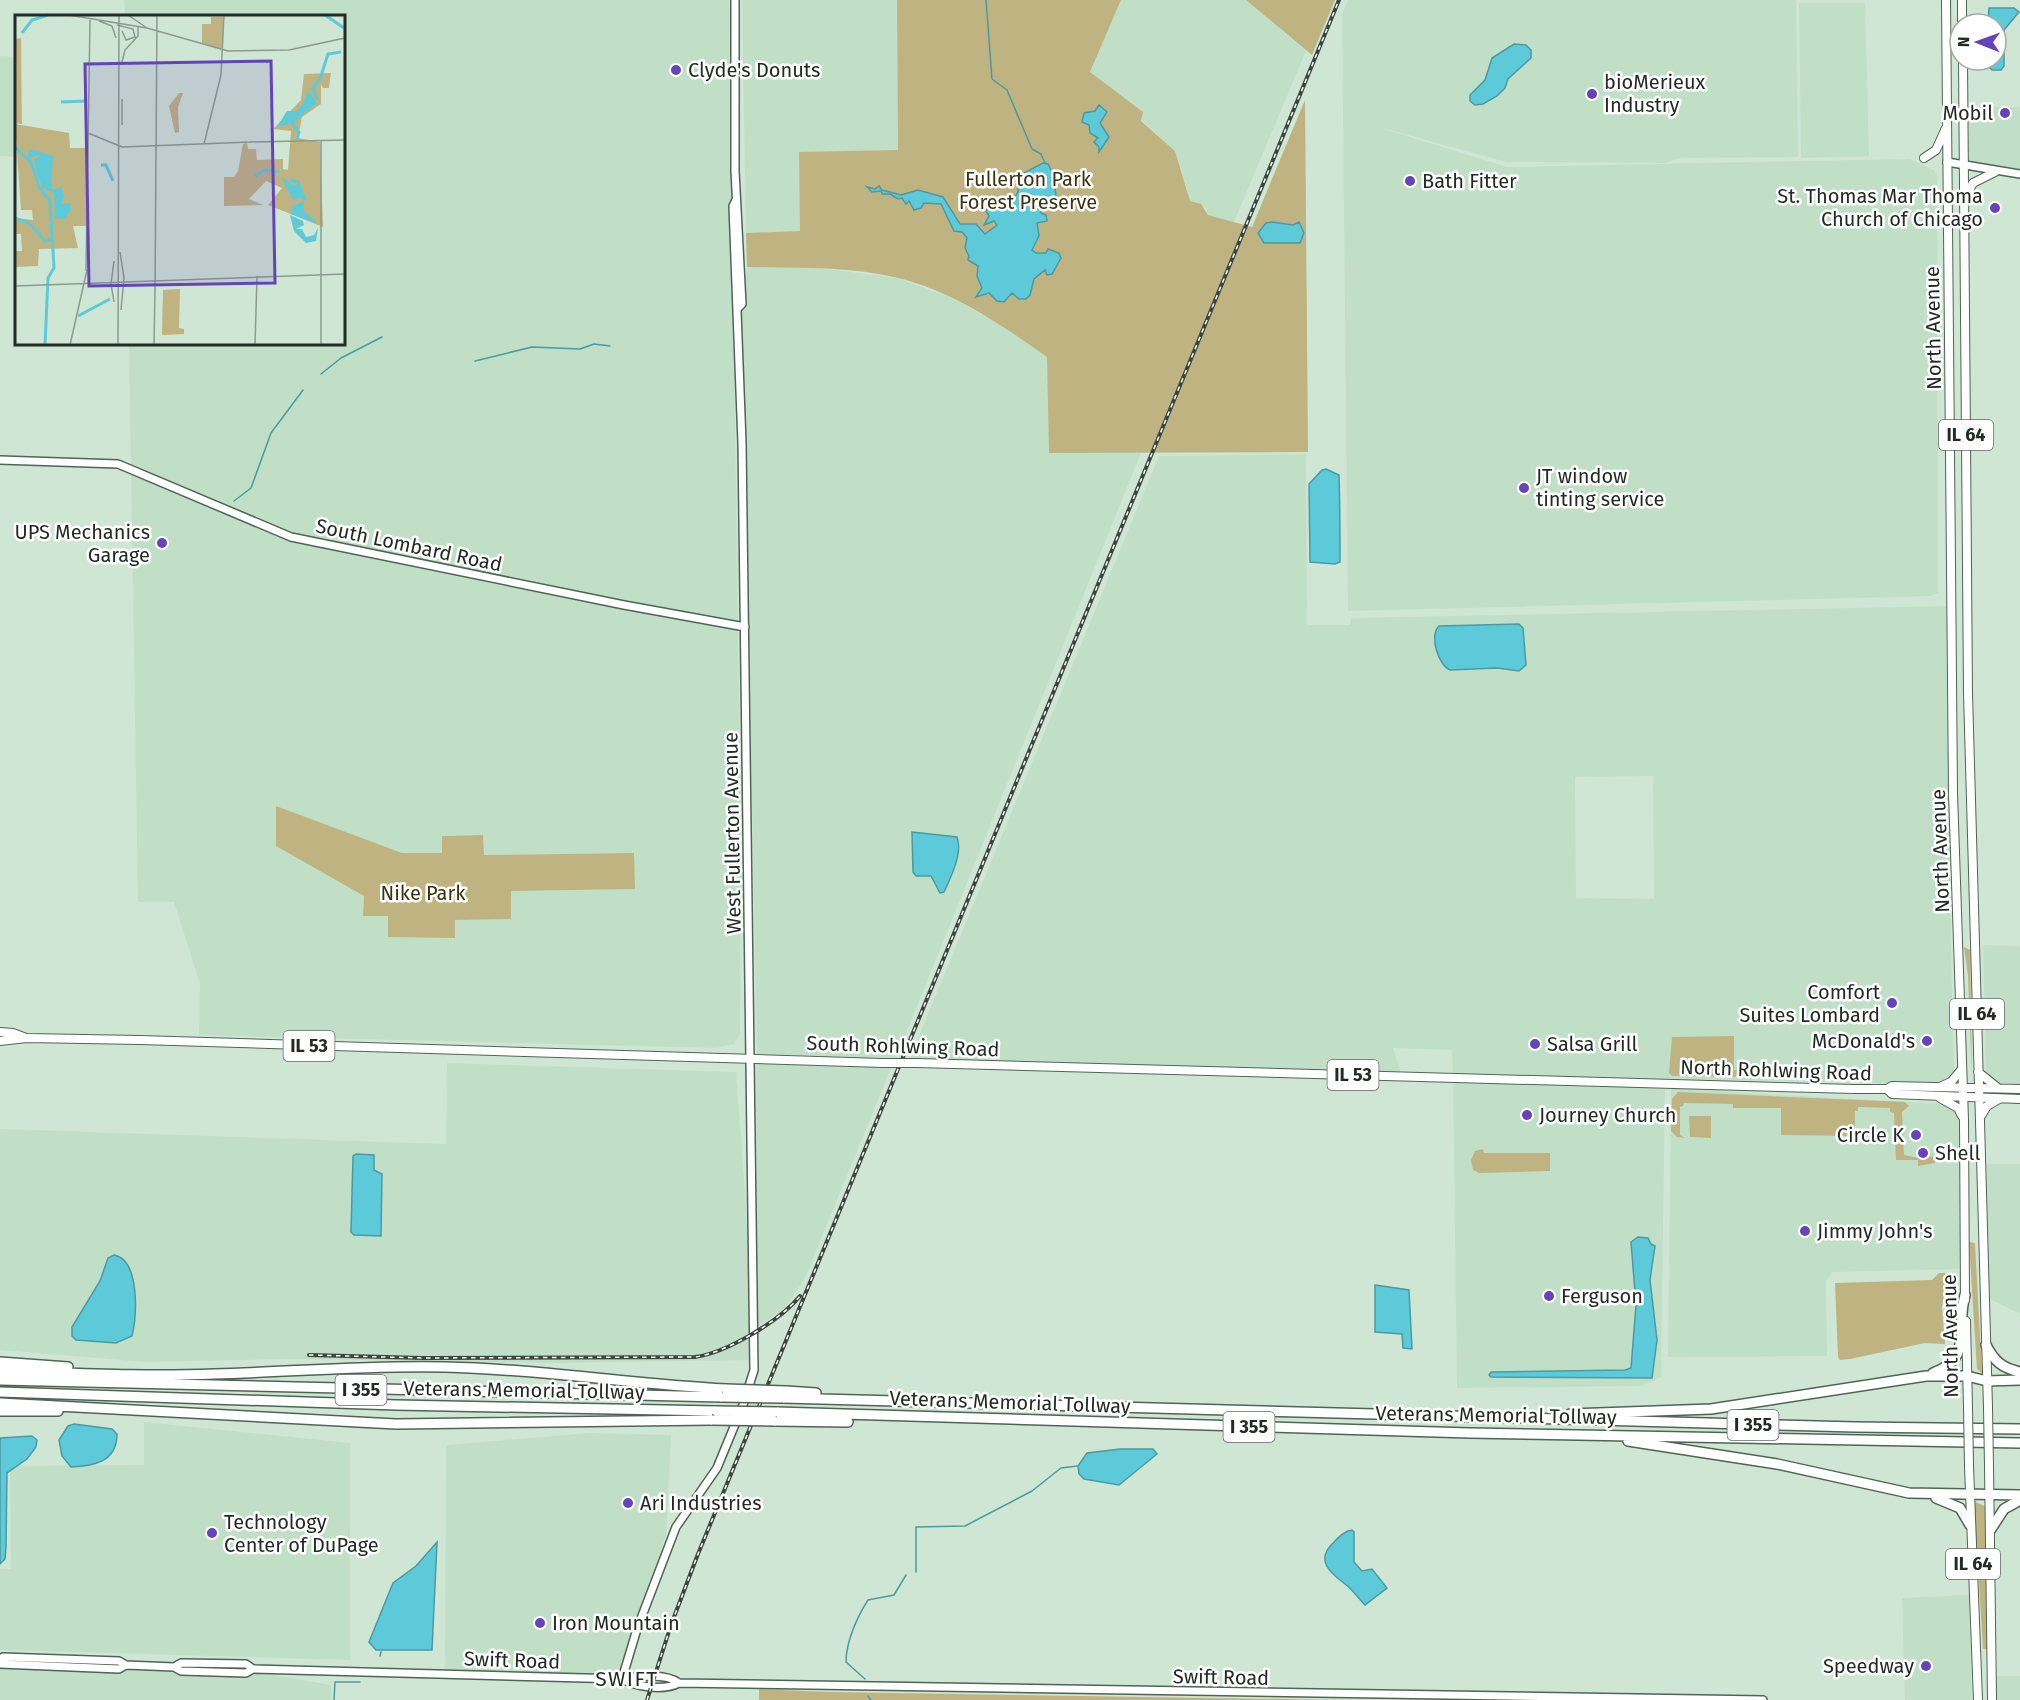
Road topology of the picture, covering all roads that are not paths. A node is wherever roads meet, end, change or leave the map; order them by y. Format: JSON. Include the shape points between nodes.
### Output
{"nodes":[{"id":1,"x":735,"y":0,"type":"edge"},
{"id":2,"x":1946,"y":0,"type":"edge"},
{"id":3,"x":1963,"y":72,"type":"edge"},
{"id":4,"x":1947,"y":124,"type":"junction"},
{"id":5,"x":1924,"y":158,"type":"dead end"},
{"id":6,"x":1947,"y":162,"type":"junction"},
{"id":7,"x":1965,"y":166,"type":"junction"},
{"id":8,"x":1995,"y":172,"type":"junction"},
{"id":9,"x":2020,"y":174,"type":"edge"},
{"id":10,"x":1965,"y":197,"type":"junction"},
{"id":11,"x":0,"y":460,"type":"edge"},
{"id":12,"x":745,"y":627,"type":"junction"},
{"id":13,"x":1959,"y":938,"type":"junction"},
{"id":14,"x":1975,"y":943,"type":"junction"},
{"id":15,"x":0,"y":1032,"type":"edge"},
{"id":16,"x":27,"y":1038,"type":"junction"},
{"id":17,"x":0,"y":1041,"type":"edge"},
{"id":18,"x":752,"y":1058,"type":"junction"},
{"id":19,"x":1962,"y":1067,"type":"junction"},
{"id":20,"x":1978,"y":1072,"type":"junction"},
{"id":21,"x":1665,"y":1083,"type":"joint"},
{"id":22,"x":1941,"y":1087,"type":"junction"},
{"id":23,"x":1963,"y":1088,"type":"junction"},
{"id":24,"x":1978,"y":1088,"type":"junction"},
{"id":25,"x":1887,"y":1089,"type":"junction"},
{"id":26,"x":2000,"y":1089,"type":"junction"},
{"id":27,"x":2020,"y":1089,"type":"edge"},
{"id":28,"x":1932,"y":1096,"type":"junction"},
{"id":29,"x":1963,"y":1097,"type":"junction"},
{"id":30,"x":1978,"y":1098,"type":"junction"},
{"id":31,"x":2005,"y":1098,"type":"junction"},
{"id":32,"x":2020,"y":1099,"type":"edge"},
{"id":33,"x":1964,"y":1120,"type":"junction"},
{"id":34,"x":1979,"y":1120,"type":"junction"},
{"id":35,"x":1965,"y":1295,"type":"junction"},
{"id":36,"x":1986,"y":1345,"type":"junction"},
{"id":37,"x":0,"y":1362,"type":"edge"},
{"id":38,"x":0,"y":1371,"type":"edge"},
{"id":39,"x":2020,"y":1372,"type":"edge"},
{"id":40,"x":157,"y":1375,"type":"junction"},
{"id":41,"x":1926,"y":1376,"type":"junction"},
{"id":42,"x":1967,"y":1376,"type":"junction"},
{"id":43,"x":0,"y":1380,"type":"edge"},
{"id":44,"x":2020,"y":1380,"type":"edge"},
{"id":45,"x":1987,"y":1381,"type":"junction"},
{"id":46,"x":0,"y":1392,"type":"edge"},
{"id":47,"x":724,"y":1393,"type":"junction"},
{"id":48,"x":0,"y":1402,"type":"edge"},
{"id":49,"x":133,"y":1410,"type":"junction"},
{"id":50,"x":0,"y":1411,"type":"edge"},
{"id":51,"x":714,"y":1416,"type":"junction"},
{"id":52,"x":1487,"y":1417,"type":"junction"},
{"id":53,"x":2020,"y":1429,"type":"edge"},
{"id":54,"x":1578,"y":1435,"type":"junction"},
{"id":55,"x":2020,"y":1443,"type":"edge"},
{"id":56,"x":1970,"y":1494,"type":"junction"},
{"id":57,"x":1924,"y":1495,"type":"junction"},
{"id":58,"x":1990,"y":1495,"type":"junction"},
{"id":59,"x":2020,"y":1495,"type":"edge"},
{"id":60,"x":2020,"y":1500,"type":"edge"},
{"id":61,"x":1971,"y":1525,"type":"junction"},
{"id":62,"x":1991,"y":1529,"type":"junction"},
{"id":63,"x":0,"y":1662,"type":"edge"},
{"id":64,"x":622,"y":1679,"type":"junction"},
{"id":65,"x":1978,"y":1698,"type":"edge"},
{"id":66,"x":1763,"y":1700,"type":"edge"},
{"id":67,"x":1992,"y":1700,"type":"edge"}],
"edges":[{"from":1,"to":12,"type":"street","name":"West Fullerton Avenue","via":[[733,206]]},
{"from":2,"to":4,"type":"main road","name":"North Avenue","number":"IL 64"},
{"from":3,"to":7,"type":"main road","name":"North Avenue","number":"IL 64"},
{"from":4,"to":5,"type":"main road","via":[[1936,150]]},
{"from":4,"to":6,"type":"main road","name":"North Avenue","number":"IL 64"},
{"from":6,"to":7,"type":"street"},
{"from":6,"to":13,"type":"main road","name":"North Avenue","number":"IL 64"},
{"from":7,"to":8,"type":"street"},
{"from":7,"to":10,"type":"main road","name":"North Avenue","number":"IL 64"},
{"from":8,"to":9,"type":"street"},
{"from":8,"to":10,"type":"main road","via":[[1973,183]]},
{"from":10,"to":14,"type":"main road","name":"North Avenue","number":"IL 64","via":[[1967,621]]},
{"from":11,"to":12,"type":"street","name":"South Lombard Road","via":[[118,464],[291,537]]},
{"from":12,"to":18,"type":"street","name":"West Fullerton Avenue"},
{"from":13,"to":14,"type":"main road"},
{"from":13,"to":19,"type":"main road","name":"North Avenue","number":"IL 64"},
{"from":14,"to":20,"type":"main road","name":"North Avenue","number":"IL 64"},
{"from":15,"to":16,"type":"main road","number":"IL 53"},
{"from":16,"to":17,"type":"main road","number":"IL 53"},
{"from":16,"to":18,"type":"main road","name":"South Rohlwing Road","number":"IL 53"},
{"from":18,"to":21,"type":"main road","name":"South Rohlwing Road","number":"IL 53","bridge":true},
{"from":18,"to":64,"type":"street","name":"West Fullerton Avenue","via":[[752,1381],[717,1468],[682,1514],[666,1549]]},
{"from":19,"to":22,"type":"main road","via":[[1951,1082]]},
{"from":19,"to":23,"type":"main road","name":"North Avenue","number":"IL 64"},
{"from":20,"to":24,"type":"main road","name":"North Avenue","number":"IL 64"},
{"from":20,"to":26,"type":"main road"},
{"from":21,"to":25,"type":"main road","name":"North Rohlwing Road","number":"IL 53"},
{"from":22,"to":23,"type":"main road","name":"North Rohlwing Road","number":"IL 53"},
{"from":22,"to":25,"type":"main road","name":"North Rohlwing Road","number":"IL 53"},
{"from":23,"to":24,"type":"main road","number":"IL 53"},
{"from":23,"to":29,"type":"main road","name":"North Avenue","number":"IL 64"},
{"from":24,"to":26,"type":"main road","number":"IL 53"},
{"from":24,"to":30,"type":"main road","name":"North Avenue","number":"IL 64"},
{"from":25,"to":28,"type":"main road","name":"North Rohlwing Road","number":"IL 53","via":[[1892,1094]]},
{"from":26,"to":27,"type":"main road","number":"IL 53"},
{"from":28,"to":29,"type":"main road","name":"North Rohlwing Road","number":"IL 53"},
{"from":28,"to":33,"type":"main road","via":[[1958,1108]]},
{"from":29,"to":30,"type":"main road","number":"IL 53"},
{"from":29,"to":33,"type":"main road","name":"North Avenue","number":"IL 64"},
{"from":30,"to":31,"type":"main road","number":"IL 53"},
{"from":30,"to":34,"type":"main road","name":"North Avenue","number":"IL 64"},
{"from":31,"to":32,"type":"main road","number":"IL 53"},
{"from":31,"to":34,"type":"main road","via":[[1994,1100]]},
{"from":33,"to":35,"type":"main road","name":"North Avenue","number":"IL 64"},
{"from":34,"to":36,"type":"main road","name":"North Avenue","number":"IL 64"},
{"from":35,"to":41,"type":"highway","via":[[1960,1314],[1959,1353],[1946,1368]]},
{"from":35,"to":42,"type":"main road","name":"North Avenue","number":"IL 64"},
{"from":36,"to":39,"type":"highway","via":[[2001,1366]]},
{"from":36,"to":45,"type":"main road","name":"North Avenue","number":"IL 64"},
{"from":37,"to":40,"type":"highway"},
{"from":38,"to":40,"type":"highway"},
{"from":40,"to":47,"type":"highway","via":[[446,1367],[547,1372]]},
{"from":41,"to":42,"type":"highway"},
{"from":41,"to":52,"type":"highway","via":[[1711,1409]]},
{"from":42,"to":45,"type":"highway"},
{"from":42,"to":56,"type":"main road","name":"North Avenue","number":"IL 64","bridge":true},
{"from":43,"to":47,"type":"highway","name":"Veterans Memorial Tollway","number":"I 355"},
{"from":44,"to":45,"type":"highway"},
{"from":45,"to":58,"type":"main road","name":"North Avenue","number":"IL 64","bridge":true},
{"from":46,"to":51,"type":"highway","name":"Veterans Memorial Tollway","number":"I 355"},
{"from":47,"to":52,"type":"highway","name":"Veterans Memorial Tollway","number":"I 355","bridge":true},
{"from":48,"to":49,"type":"highway"},
{"from":49,"to":50,"type":"highway"},
{"from":49,"to":51,"type":"highway","via":[[396,1424]]},
{"from":51,"to":54,"type":"highway","name":"Veterans Memorial Tollway","number":"I 355","bridge":true},
{"from":52,"to":53,"type":"highway","name":"Veterans Memorial Tollway","number":"I 355"},
{"from":54,"to":55,"type":"highway","name":"Veterans Memorial Tollway","number":"I 355"},
{"from":54,"to":57,"type":"highway","via":[[1777,1464]]},
{"from":56,"to":57,"type":"highway"},
{"from":56,"to":58,"type":"highway"},
{"from":56,"to":61,"type":"main road","name":"North Avenue","number":"IL 64"},
{"from":57,"to":61,"type":"highway","via":[[1960,1508]]},
{"from":58,"to":59,"type":"highway"},
{"from":58,"to":62,"type":"main road","name":"North Avenue","number":"IL 64"},
{"from":60,"to":62,"type":"highway","via":[[2004,1509]]},
{"from":61,"to":65,"type":"main road","name":"North Avenue","number":"IL 64"},
{"from":62,"to":67,"type":"main road","name":"North Avenue","number":"IL 64"},
{"from":63,"to":64,"type":"street","name":"Swift Road","via":[[3,1658],[119,1660],[126,1665],[203,1672],[246,1673],[253,1669]]},
{"from":64,"to":66,"type":"street","name":"Swift Road","via":[[633,1685],[672,1686],[679,1683]]}]}
